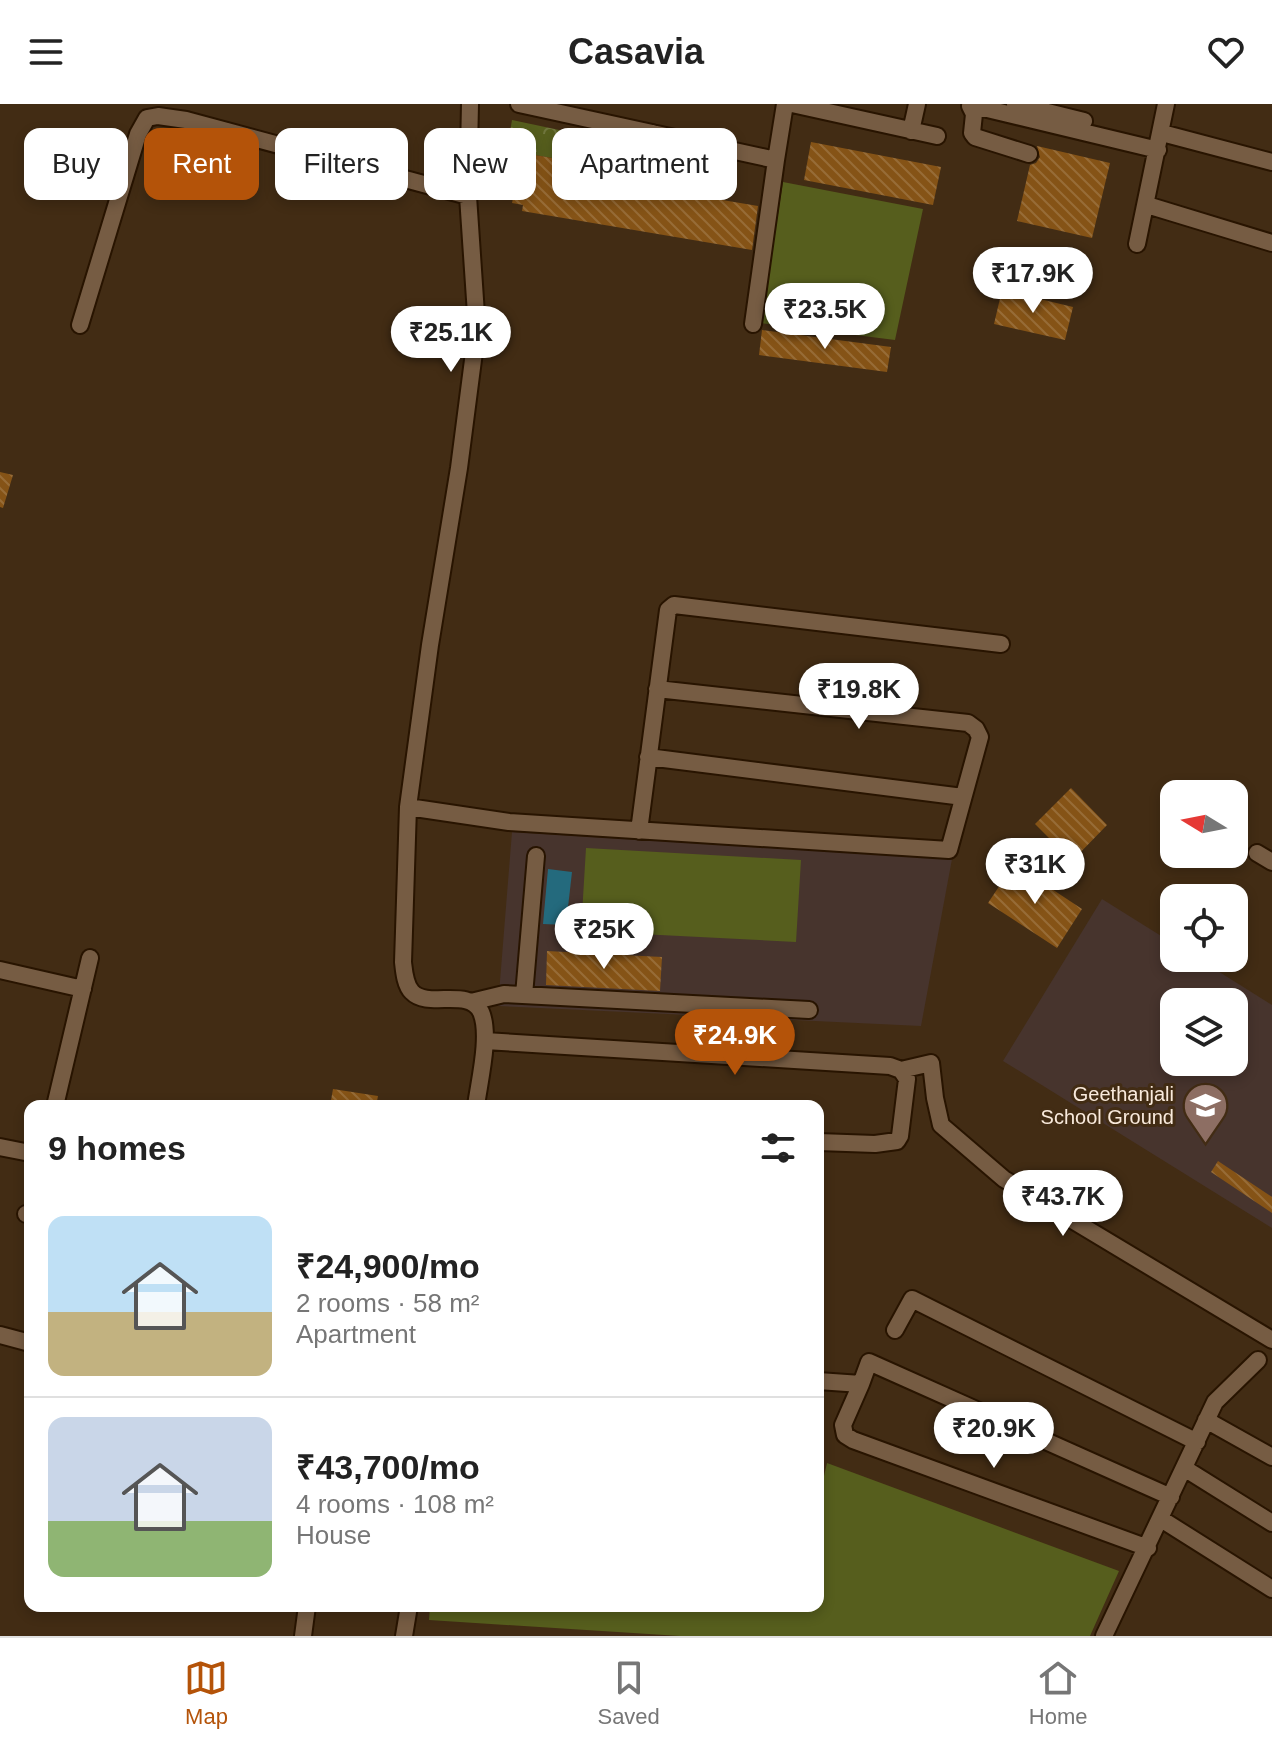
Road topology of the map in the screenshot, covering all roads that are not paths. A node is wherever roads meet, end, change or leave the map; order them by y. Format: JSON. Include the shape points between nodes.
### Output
{"nodes":[{"id":1,"x":470,"y":104,"type":"edge"},
{"id":2,"x":519,"y":104,"type":"edge"},
{"id":3,"x":785,"y":104,"type":"edge"},
{"id":4,"x":917,"y":104,"type":"edge"},
{"id":5,"x":1015,"y":104,"type":"edge"},
{"id":6,"x":1166,"y":104,"type":"edge"},
{"id":7,"x":801,"y":105,"type":"edge"},
{"id":8,"x":972,"y":109,"type":"edge"},
{"id":9,"x":469,"y":128,"type":"edge"},
{"id":10,"x":630,"y":128,"type":"edge"},
{"id":11,"x":911,"y":131,"type":"junction"},
{"id":12,"x":937,"y":136,"type":"dead end"},
{"id":13,"x":1160,"y":141,"type":"junction"},
{"id":14,"x":737,"y":151,"type":"edge"},
{"id":15,"x":1029,"y":154,"type":"dead end"},
{"id":16,"x":776,"y":160,"type":"junction"},
{"id":17,"x":1272,"y":162,"type":"edge"},
{"id":18,"x":424,"y":184,"type":"edge"},
{"id":19,"x":468,"y":200,"type":"edge"},
{"id":20,"x":1147,"y":205,"type":"junction"},
{"id":21,"x":1272,"y":243,"type":"edge"},
{"id":22,"x":1137,"y":244,"type":"dead end"},
{"id":23,"x":753,"y":324,"type":"dead end"},
{"id":24,"x":80,"y":325,"type":"dead end"},
{"id":25,"x":1001,"y":644,"type":"dead end"},
{"id":26,"x":657,"y":689,"type":"junction"},
{"id":27,"x":648,"y":757,"type":"junction"},
{"id":28,"x":963,"y":797,"type":"junction"},
{"id":29,"x":408,"y":807,"type":"junction"},
{"id":30,"x":639,"y":831,"type":"junction"},
{"id":31,"x":1257,"y":853,"type":"dead end"},
{"id":32,"x":536,"y":856,"type":"dead end"},
{"id":33,"x":1272,"y":862,"type":"edge"},
{"id":34,"x":90,"y":958,"type":"dead end"},
{"id":35,"x":0,"y":970,"type":"edge"},
{"id":36,"x":83,"y":989,"type":"junction"},
{"id":37,"x":524,"y":995,"type":"junction"},
{"id":38,"x":471,"y":1002,"type":"junction"},
{"id":39,"x":809,"y":1010,"type":"dead end"},
{"id":40,"x":485,"y":1041,"type":"junction"},
{"id":41,"x":901,"y":1070,"type":"junction"},
{"id":42,"x":56,"y":1100,"type":"edge"},
{"id":43,"x":477,"y":1100,"type":"edge"},
{"id":44,"x":824,"y":1142,"type":"edge"},
{"id":45,"x":0,"y":1147,"type":"edge"},
{"id":46,"x":24,"y":1152,"type":"edge"},
{"id":47,"x":895,"y":1330,"type":"dead end"},
{"id":48,"x":0,"y":1335,"type":"edge"},
{"id":49,"x":1272,"y":1339,"type":"edge"},
{"id":50,"x":24,"y":1341,"type":"edge"},
{"id":51,"x":1265,"y":1365,"type":"edge"},
{"id":52,"x":824,"y":1381,"type":"edge"},
{"id":53,"x":861,"y":1384,"type":"junction"},
{"id":54,"x":1206,"y":1420,"type":"junction"},
{"id":55,"x":1197,"y":1442,"type":"junction"},
{"id":56,"x":1272,"y":1457,"type":"edge"},
{"id":57,"x":1184,"y":1468,"type":"junction"},
{"id":58,"x":1171,"y":1497,"type":"junction"},
{"id":59,"x":1161,"y":1519,"type":"junction"},
{"id":60,"x":1272,"y":1523,"type":"edge"},
{"id":61,"x":1148,"y":1548,"type":"junction"},
{"id":62,"x":1272,"y":1589,"type":"edge"},
{"id":63,"x":306,"y":1612,"type":"edge"},
{"id":64,"x":408,"y":1612,"type":"edge"},
{"id":65,"x":303,"y":1636,"type":"edge"},
{"id":66,"x":404,"y":1636,"type":"edge"},
{"id":67,"x":1104,"y":1636,"type":"edge"}],
"edges":[{"from":1,"to":9,"type":"street"},
{"from":2,"to":10,"type":"street"},
{"from":3,"to":16,"type":"street"},
{"from":4,"to":11,"type":"street"},
{"from":5,"to":13,"type":"street"},
{"from":6,"to":13,"type":"street"},
{"from":7,"to":11,"type":"street"},
{"from":8,"to":13,"type":"street"},
{"from":8,"to":15,"type":"street","via":[[975,137]]},
{"from":11,"to":12,"type":"street"},
{"from":13,"to":17,"type":"street"},
{"from":13,"to":20,"type":"street"},
{"from":14,"to":16,"type":"street"},
{"from":16,"to":23,"type":"street"},
{"from":18,"to":24,"type":"street","via":[[186,120],[147,118]]},
{"from":19,"to":29,"type":"street","via":[[477,329]]},
{"from":20,"to":21,"type":"street"},
{"from":20,"to":22,"type":"street"},
{"from":25,"to":26,"type":"street","via":[[674,605],[668,610]]},
{"from":26,"to":27,"type":"street"},
{"from":26,"to":28,"type":"street","via":[[968,723],[980,737]]},
{"from":27,"to":28,"type":"street"},
{"from":27,"to":30,"type":"street"},
{"from":28,"to":30,"type":"street","via":[[949,850]]},
{"from":29,"to":30,"type":"street","via":[[509,822]]},
{"from":29,"to":38,"type":"street","via":[[406,982],[420,997]]},
{"from":31,"to":33,"type":"street"},
{"from":32,"to":37,"type":"street"},
{"from":34,"to":36,"type":"street"},
{"from":35,"to":36,"type":"street"},
{"from":36,"to":42,"type":"street"},
{"from":37,"to":38,"type":"street"},
{"from":37,"to":39,"type":"street"},
{"from":38,"to":40,"type":"street","via":[[481,1012]]},
{"from":40,"to":41,"type":"street"},
{"from":40,"to":43,"type":"street"},
{"from":41,"to":44,"type":"street","via":[[907,1079],[897,1141]]},
{"from":41,"to":49,"type":"street","via":[[931,1063],[941,1125],[1004,1179]]},
{"from":45,"to":46,"type":"street"},
{"from":47,"to":55,"type":"street","via":[[912,1299]]},
{"from":48,"to":50,"type":"street"},
{"from":49,"to":51,"type":"street"},
{"from":51,"to":54,"type":"street","via":[[1215,1402]]},
{"from":52,"to":53,"type":"street"},
{"from":53,"to":58,"type":"street","via":[[869,1362]]},
{"from":53,"to":61,"type":"street","via":[[843,1425],[853,1440]]},
{"from":54,"to":55,"type":"street"},
{"from":54,"to":56,"type":"street"},
{"from":55,"to":57,"type":"street"},
{"from":57,"to":58,"type":"street"},
{"from":57,"to":60,"type":"street"},
{"from":58,"to":59,"type":"street"},
{"from":59,"to":61,"type":"street"},
{"from":59,"to":62,"type":"street"},
{"from":61,"to":67,"type":"street"},
{"from":63,"to":65,"type":"street"},
{"from":64,"to":66,"type":"street"}]}
